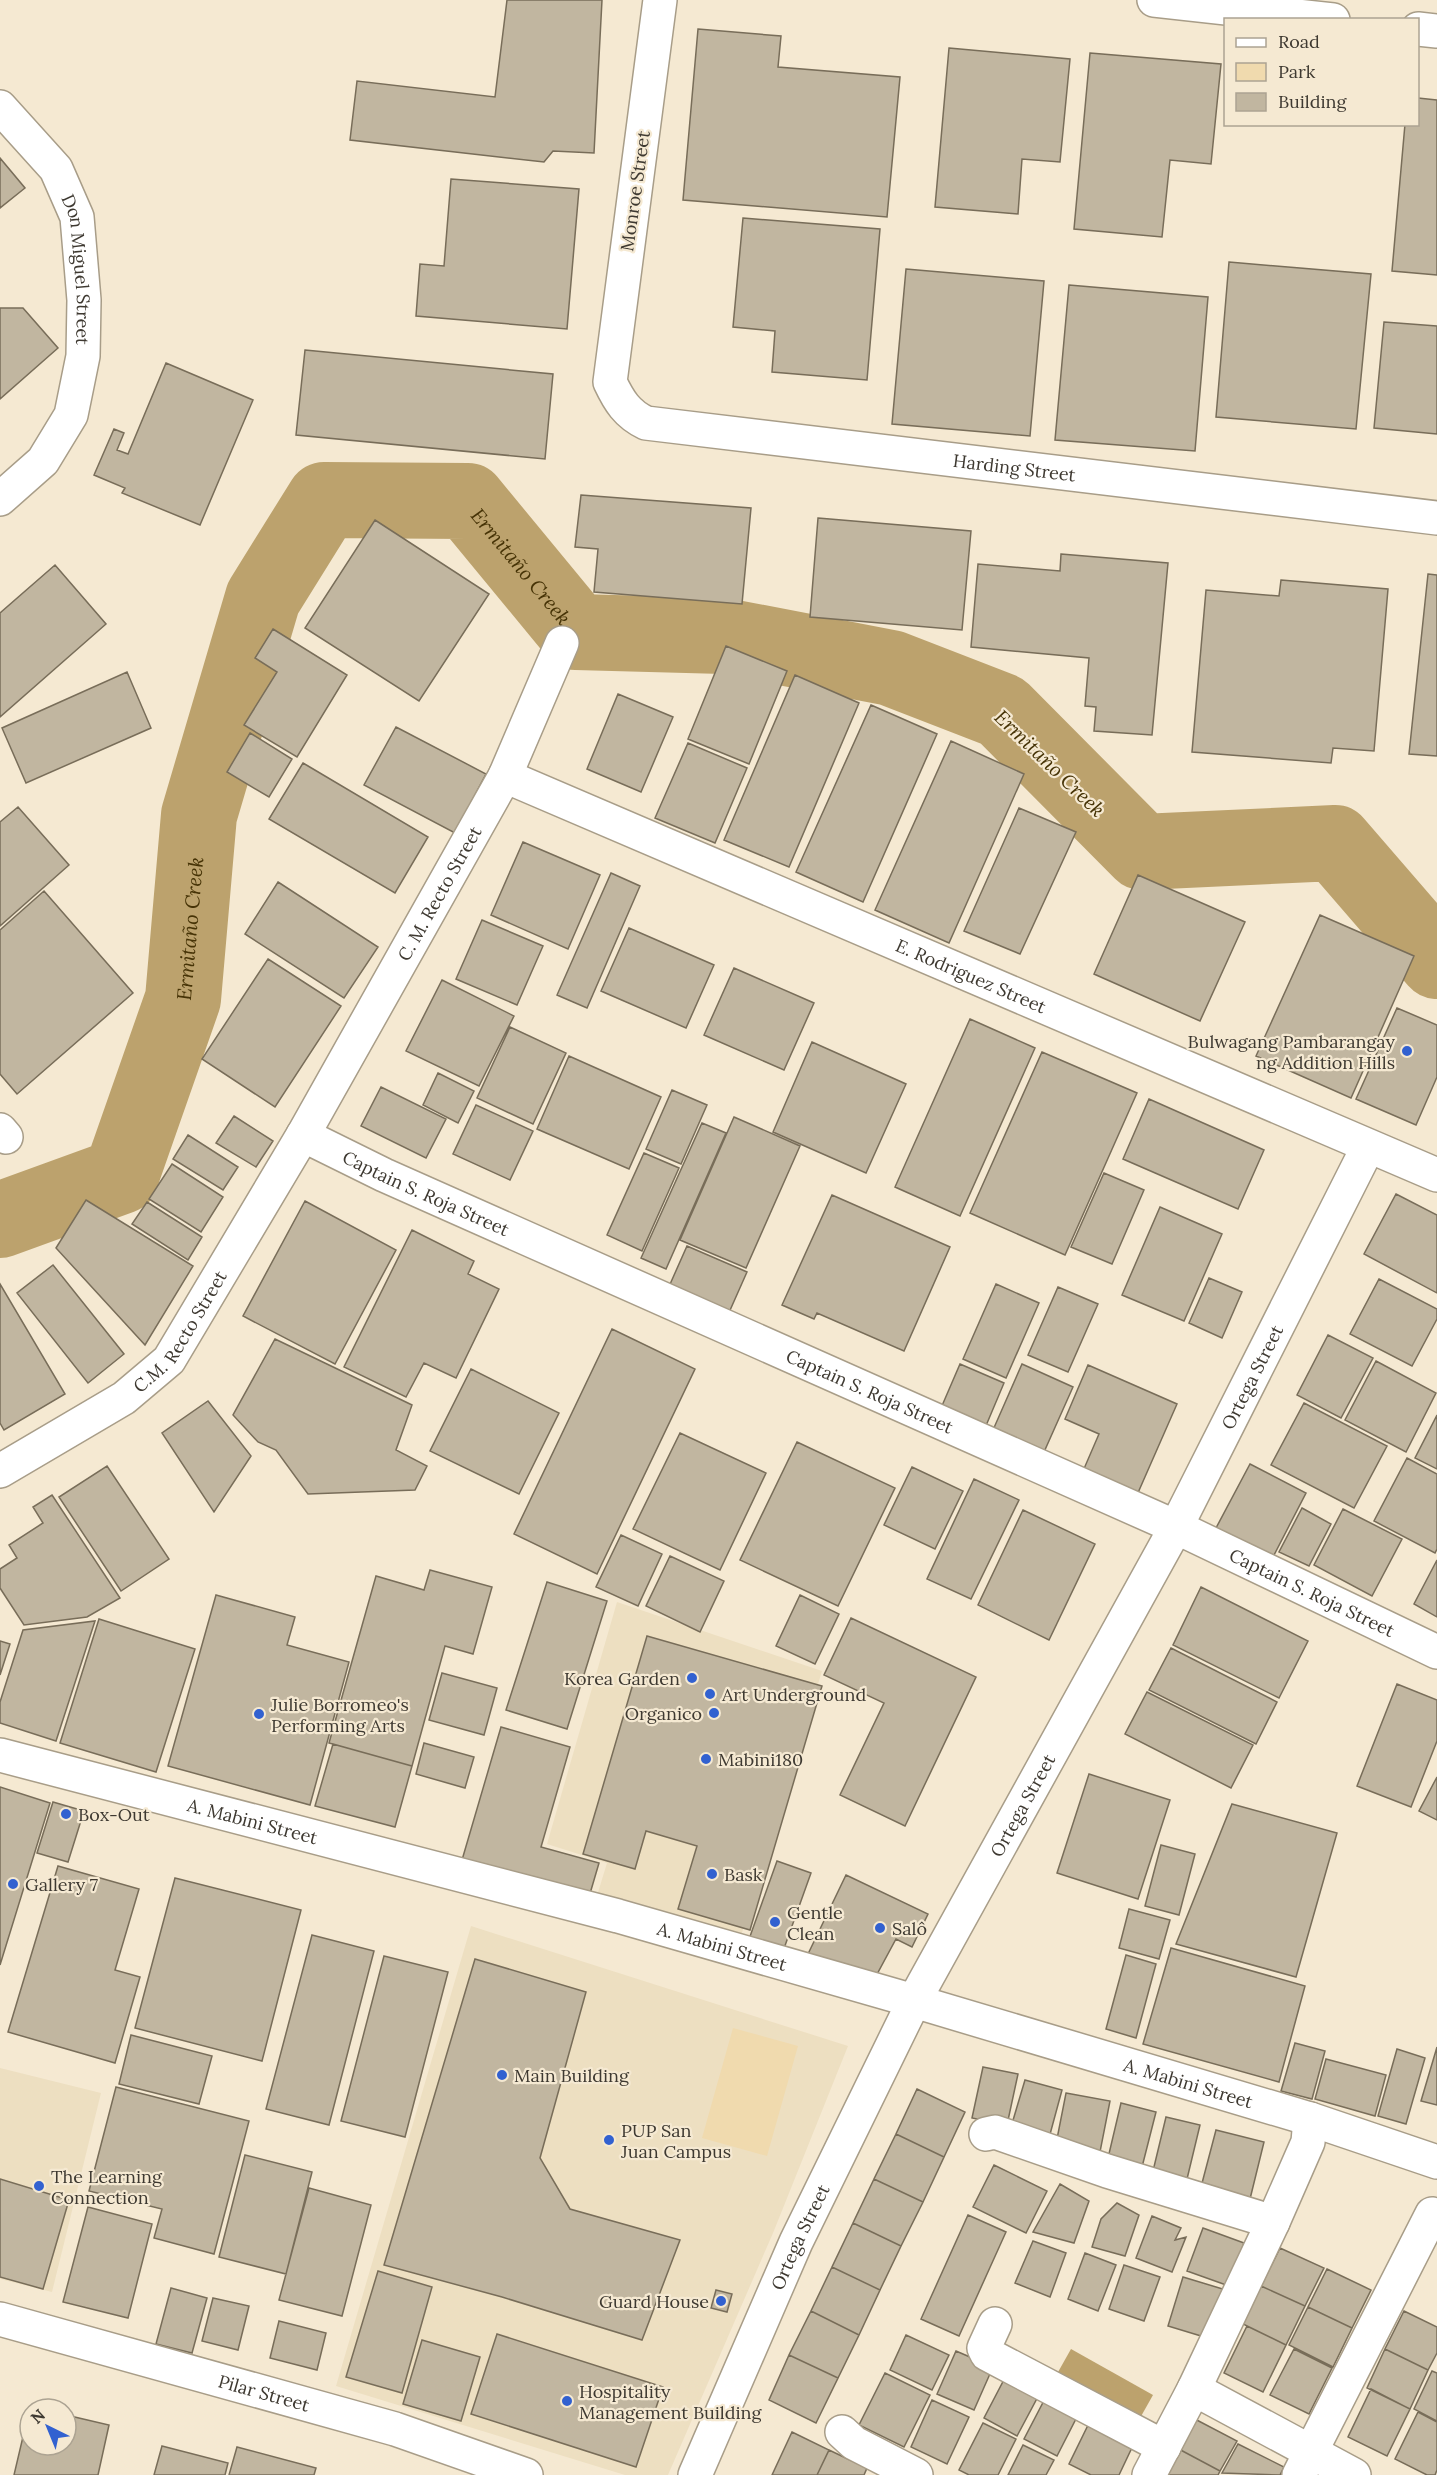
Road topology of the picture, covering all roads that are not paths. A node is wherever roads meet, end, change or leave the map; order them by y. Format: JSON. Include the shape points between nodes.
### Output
{"nodes":[{"id":1,"x":660,"y":0,"type":"edge"},
{"id":2,"x":1154,"y":0,"type":"edge"},
{"id":3,"x":1316,"y":18,"type":"edge"},
{"id":4,"x":1419,"y":29,"type":"edge"},
{"id":5,"x":1437,"y":31,"type":"edge"},
{"id":6,"x":0,"y":107,"type":"edge"},
{"id":7,"x":609,"y":382,"type":"joint"},
{"id":8,"x":0,"y":499,"type":"edge"},
{"id":9,"x":1437,"y":518,"type":"edge"},
{"id":10,"x":562,"y":643,"type":"dead end"},
{"id":11,"x":505,"y":776,"type":"junction"},
{"id":12,"x":303,"y":1135,"type":"junction"},
{"id":13,"x":1368,"y":1147,"type":"junction"},
{"id":14,"x":1437,"y":1175,"type":"edge"},
{"id":15,"x":0,"y":1471,"type":"edge"},
{"id":16,"x":1176,"y":1527,"type":"junction"},
{"id":17,"x":1437,"y":1652,"type":"edge"},
{"id":18,"x":0,"y":1755,"type":"edge"},
{"id":19,"x":914,"y":2001,"type":"junction"},
{"id":20,"x":1309,"y":2131,"type":"junction"},
{"id":21,"x":986,"y":2134,"type":"dead end"},
{"id":22,"x":1437,"y":2162,"type":"edge"},
{"id":23,"x":1432,"y":2214,"type":"dead end"},
{"id":24,"x":1273,"y":2222,"type":"junction"},
{"id":25,"x":0,"y":2319,"type":"edge"},
{"id":26,"x":994,"y":2324,"type":"dead end"},
{"id":27,"x":1194,"y":2389,"type":"junction"},
{"id":28,"x":842,"y":2432,"type":"dead end"},
{"id":29,"x":1157,"y":2461,"type":"edge"},
{"id":30,"x":1305,"y":2464,"type":"edge"},
{"id":31,"x":526,"y":2475,"type":"edge"},
{"id":32,"x":695,"y":2475,"type":"edge"},
{"id":33,"x":916,"y":2475,"type":"edge"},
{"id":34,"x":1354,"y":2475,"type":"edge"}],
"edges":[{"from":1,"to":7,"type":"street","name":"Monroe Street"},
{"from":2,"to":3,"type":"street"},
{"from":4,"to":5,"type":"street"},
{"from":6,"to":8,"type":"street","name":"Don Miguel Street","via":[[56,169],[77,217],[84,300],[83,356],[70,415],[43,461]]},
{"from":7,"to":9,"type":"street","name":"Harding Street","via":[[619,402],[632,416],[646,423]]},
{"from":10,"to":11,"type":"street","name":"C. M. Recto Street"},
{"from":11,"to":12,"type":"street","name":"C. M. Recto Street"},
{"from":11,"to":13,"type":"street","name":"E. Rodriguez Street"},
{"from":12,"to":15,"type":"street","name":"C.M. Recto Street","via":[[169,1360],[124,1398]]},
{"from":12,"to":16,"type":"street","name":"Captain S. Roja Street","via":[[384,1175]]},
{"from":13,"to":14,"type":"street","name":"E. Rodriguez Street"},
{"from":13,"to":16,"type":"street","name":"Ortega Street"},
{"from":16,"to":17,"type":"street","name":"Captain S. Roja Street"},
{"from":16,"to":19,"type":"street","name":"Ortega Street"},
{"from":18,"to":19,"type":"street","name":"A. Mabini Street","via":[[618,1916]]},
{"from":19,"to":20,"type":"street","name":"A. Mabini Street"},
{"from":19,"to":32,"type":"street","name":"Ortega Street","via":[[796,2242]]},
{"from":20,"to":22,"type":"street","name":"A. Mabini Street"},
{"from":20,"to":24,"type":"street"},
{"from":21,"to":24,"type":"street","via":[[995,2132]]},
{"from":23,"to":30,"type":"street"},
{"from":24,"to":27,"type":"street"},
{"from":25,"to":31,"type":"street","name":"Pilar Street","via":[[395,2430]]},
{"from":26,"to":29,"type":"street","via":[[984,2348],[987,2354]]},
{"from":27,"to":29,"type":"street"},
{"from":27,"to":30,"type":"street"},
{"from":28,"to":33,"type":"street","via":[[854,2443]]},
{"from":30,"to":34,"type":"street"}]}
